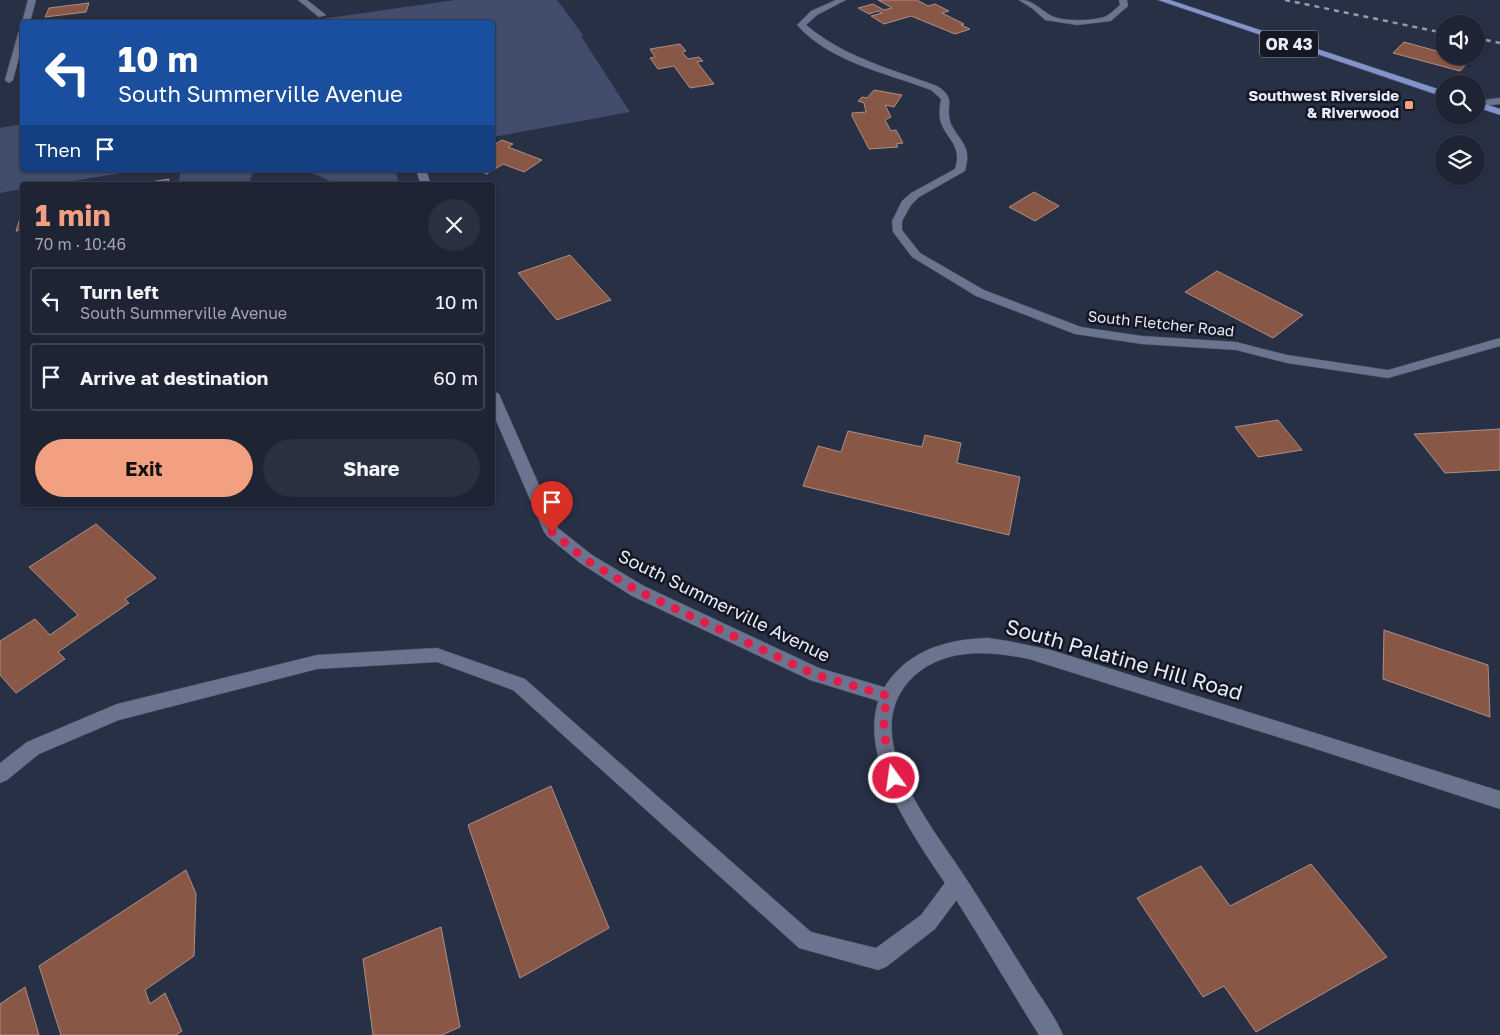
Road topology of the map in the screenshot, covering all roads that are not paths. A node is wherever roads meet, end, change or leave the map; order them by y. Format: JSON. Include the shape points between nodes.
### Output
{"nodes":[{"id":1,"x":32,"y":0,"type":"edge"},
{"id":2,"x":302,"y":0,"type":"edge"},
{"id":3,"x":842,"y":0,"type":"edge"},
{"id":4,"x":1023,"y":0,"type":"edge"},
{"id":5,"x":1123,"y":0,"type":"edge"},
{"id":6,"x":1162,"y":0,"type":"edge"},
{"id":7,"x":322,"y":15,"type":"dead end"},
{"id":8,"x":27,"y":20,"type":"edge"},
{"id":9,"x":20,"y":41,"type":"edge"},
{"id":10,"x":9,"y":80,"type":"dead end"},
{"id":11,"x":1435,"y":92,"type":"edge"},
{"id":12,"x":1500,"y":101,"type":"edge"},
{"id":13,"x":1485,"y":103,"type":"edge"},
{"id":14,"x":1485,"y":107,"type":"edge"},
{"id":15,"x":1500,"y":112,"type":"edge"},
{"id":16,"x":422,"y":173,"type":"dead end"},
{"id":17,"x":425,"y":182,"type":"edge"},
{"id":18,"x":1500,"y":342,"type":"edge"},
{"id":19,"x":495,"y":401,"type":"edge"},
{"id":20,"x":888,"y":696,"type":"junction"},
{"id":21,"x":0,"y":774,"type":"edge"},
{"id":22,"x":1500,"y":800,"type":"edge"},
{"id":23,"x":957,"y":883,"type":"junction"},
{"id":24,"x":1052,"y":1035,"type":"edge"}],
"edges":[{"from":1,"to":8,"type":"street"},
{"from":2,"to":7,"type":"street"},
{"from":3,"to":18,"type":"street","name":"South Fletcher Road","via":[[814,13],[801,25],[815,39],[871,67],[934,88],[946,99],[942,113],[964,156],[960,170],[906,203],[897,221],[897,230],[916,255],[980,293],[1079,331],[1142,340],[1236,346],[1287,359],[1388,374]]},
{"from":4,"to":5,"type":"street","via":[[1048,18],[1077,23],[1108,19],[1124,6]]},
{"from":6,"to":11,"type":"main road","number":"OR 43"},
{"from":9,"to":10,"type":"street"},
{"from":12,"to":13,"type":"street"},
{"from":14,"to":15,"type":"main road"},
{"from":16,"to":17,"type":"street"},
{"from":19,"to":20,"type":"street","name":"South Summerville Avenue","via":[[552,532],[586,560],[638,591],[816,675]]},
{"from":20,"to":22,"type":"street","name":"South Palatine Hill Road","via":[[898,680],[928,656],[971,646],[1018,649],[1290,731]]},
{"from":20,"to":23,"type":"street","name":"South Palatine Hill Road","via":[[883,727],[894,778],[904,800]]},
{"from":21,"to":23,"type":"street","via":[[33,748],[116,712],[317,662],[437,655],[519,684],[806,940],[878,959],[928,922]]},
{"from":23,"to":24,"type":"street","name":"South Palatine Hill Road"}]}
